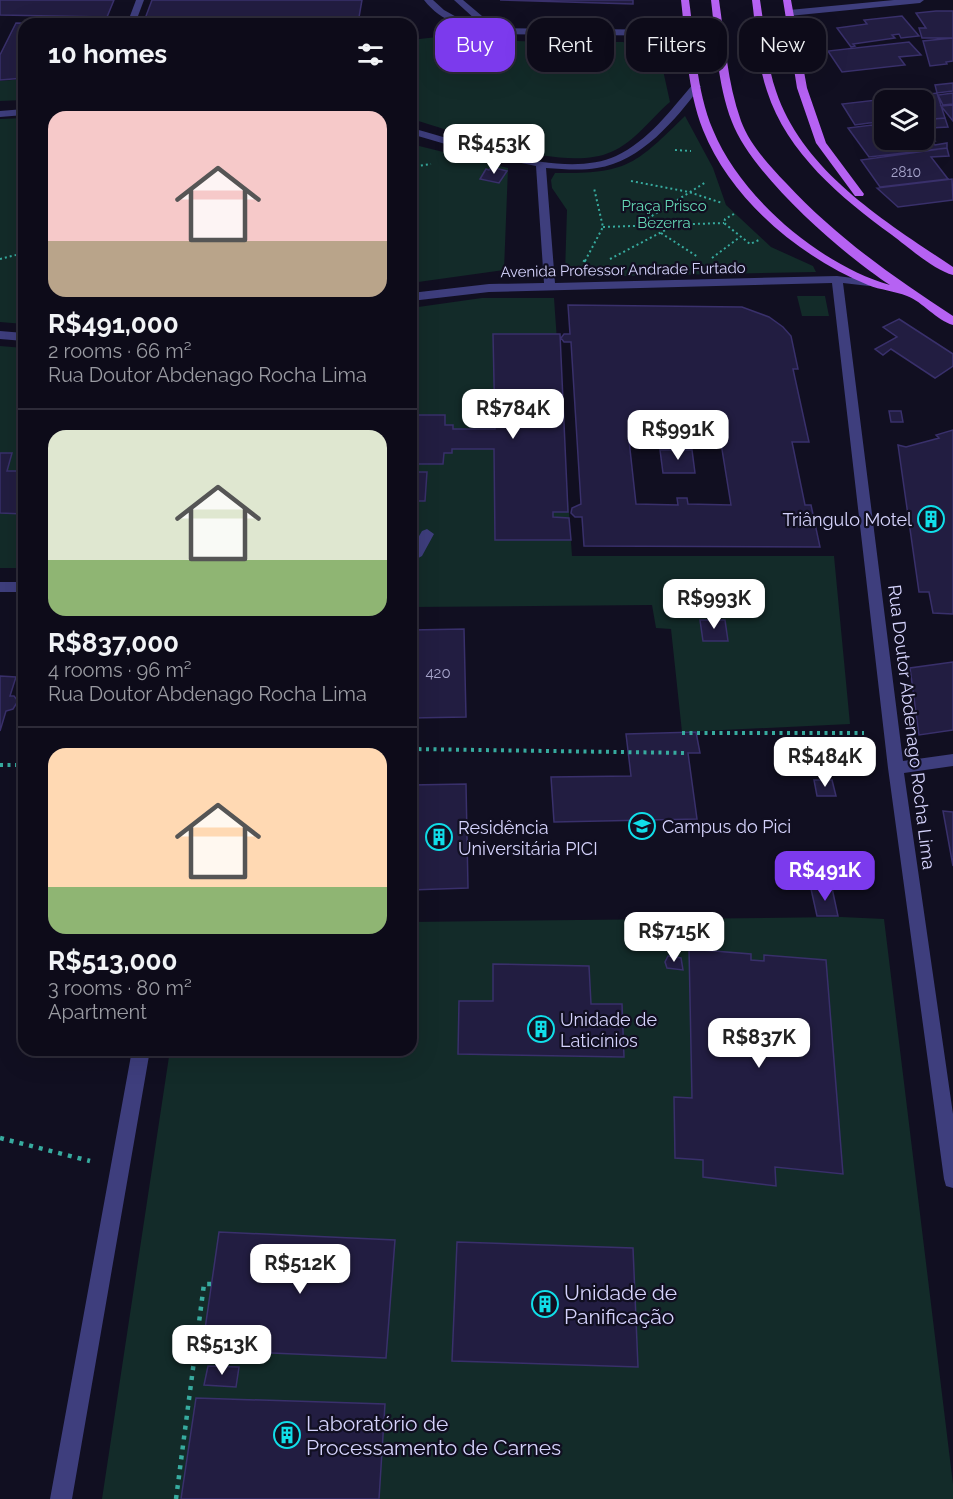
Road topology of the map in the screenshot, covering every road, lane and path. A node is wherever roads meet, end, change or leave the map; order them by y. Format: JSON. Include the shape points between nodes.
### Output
{"nodes":[{"id":1,"x":140,"y":0,"type":"edge"},
{"id":2,"x":428,"y":0,"type":"edge"},
{"id":3,"x":458,"y":0,"type":"edge"},
{"id":4,"x":685,"y":0,"type":"edge"},
{"id":5,"x":715,"y":0,"type":"edge"},
{"id":6,"x":756,"y":0,"type":"edge"},
{"id":7,"x":786,"y":0,"type":"edge"},
{"id":8,"x":920,"y":0,"type":"edge"},
{"id":9,"x":789,"y":13,"type":"junction"},
{"id":10,"x":133,"y":18,"type":"edge"},
{"id":11,"x":687,"y":18,"type":"edge"},
{"id":12,"x":527,"y":26,"type":"edge"},
{"id":13,"x":527,"y":33,"type":"edge"},
{"id":14,"x":694,"y":72,"type":"edge"},
{"id":15,"x":696,"y":86,"type":"junction"},
{"id":16,"x":18,"y":112,"type":"edge"},
{"id":17,"x":0,"y":114,"type":"edge"},
{"id":18,"x":417,"y":132,"type":"edge"},
{"id":19,"x":674,"y":150,"type":"dead end"},
{"id":20,"x":695,"y":152,"type":"dead end"},
{"id":21,"x":542,"y":165,"type":"junction"},
{"id":22,"x":715,"y":177,"type":"dead end"},
{"id":23,"x":623,"y":180,"type":"dead end"},
{"id":24,"x":593,"y":183,"type":"dead end"},
{"id":25,"x":689,"y":192,"type":"junction"},
{"id":26,"x":726,"y":205,"type":"dead end"},
{"id":27,"x":735,"y":213,"type":"dead end"},
{"id":28,"x":877,"y":218,"type":"junction"},
{"id":29,"x":723,"y":223,"type":"junction"},
{"id":30,"x":638,"y":225,"type":"junction"},
{"id":31,"x":676,"y":225,"type":"junction"},
{"id":32,"x":603,"y":226,"type":"junction"},
{"id":33,"x":661,"y":233,"type":"junction"},
{"id":34,"x":763,"y":238,"type":"dead end"},
{"id":35,"x":18,"y":254,"type":"edge"},
{"id":36,"x":0,"y":259,"type":"edge"},
{"id":37,"x":604,"y":262,"type":"dead end"},
{"id":38,"x":706,"y":262,"type":"dead end"},
{"id":39,"x":581,"y":267,"type":"dead end"},
{"id":40,"x":953,"y":271,"type":"edge"},
{"id":41,"x":836,"y":273,"type":"junction"},
{"id":42,"x":869,"y":283,"type":"joint"},
{"id":43,"x":550,"y":287,"type":"junction"},
{"id":44,"x":911,"y":294,"type":"junction"},
{"id":45,"x":417,"y":296,"type":"edge"},
{"id":46,"x":953,"y":321,"type":"edge"},
{"id":47,"x":0,"y":335,"type":"edge"},
{"id":48,"x":18,"y":336,"type":"edge"},
{"id":49,"x":427,"y":534,"type":"dead end"},
{"id":50,"x":417,"y":552,"type":"edge"},
{"id":51,"x":0,"y":587,"type":"edge"},
{"id":52,"x":18,"y":587,"type":"edge"},
{"id":53,"x":682,"y":732,"type":"dead end"},
{"id":54,"x":892,"y":732,"type":"junction"},
{"id":55,"x":417,"y":749,"type":"edge"},
{"id":56,"x":688,"y":753,"type":"dead end"},
{"id":57,"x":953,"y":760,"type":"edge"},
{"id":58,"x":0,"y":765,"type":"edge"},
{"id":59,"x":18,"y":765,"type":"edge"},
{"id":60,"x":896,"y":768,"type":"junction"},
{"id":61,"x":140,"y":1056,"type":"edge"},
{"id":62,"x":0,"y":1138,"type":"edge"},
{"id":63,"x":119,"y":1170,"type":"junction"},
{"id":64,"x":953,"y":1179,"type":"edge"},
{"id":65,"x":212,"y":1284,"type":"dead end"},
{"id":66,"x":61,"y":1499,"type":"edge"},
{"id":67,"x":176,"y":1499,"type":"edge"}],
"edges":[{"from":1,"to":10,"type":"street"},
{"from":2,"to":13,"type":"street","via":[[434,8],[474,28]]},
{"from":3,"to":12,"type":"street","via":[[479,18],[504,26]]},
{"from":4,"to":11,"type":"main road"},
{"from":5,"to":44,"type":"main road","via":[[726,88],[749,145],[809,214]]},
{"from":6,"to":28,"type":"main road","via":[[775,102],[785,122],[820,169]]},
{"from":7,"to":9,"type":"main road"},
{"from":8,"to":9,"type":"street"},
{"from":9,"to":28,"type":"main road","via":[[802,88],[821,143]]},
{"from":14,"to":15,"type":"main road"},
{"from":15,"to":21,"type":"street","via":[[650,138],[619,158],[591,166]]},
{"from":15,"to":41,"type":"main road","via":[[710,133],[735,178],[760,207]]},
{"from":16,"to":17,"type":"street"},
{"from":18,"to":21,"type":"street"},
{"from":19,"to":20,"type":"path"},
{"from":21,"to":43,"type":"street"},
{"from":22,"to":25,"type":"path"},
{"from":23,"to":25,"type":"path"},
{"from":24,"to":32,"type":"path"},
{"from":25,"to":26,"type":"path"},
{"from":25,"to":30,"type":"path"},
{"from":27,"to":29,"type":"path"},
{"from":28,"to":40,"type":"main road"},
{"from":29,"to":31,"type":"path"},
{"from":29,"to":34,"type":"path","via":[[750,244]]},
{"from":30,"to":31,"type":"path"},
{"from":30,"to":32,"type":"path"},
{"from":31,"to":33,"type":"path"},
{"from":32,"to":39,"type":"path"},
{"from":33,"to":37,"type":"path"},
{"from":33,"to":38,"type":"path"},
{"from":35,"to":36,"type":"path"},
{"from":41,"to":42,"type":"street","name":"Avenida Professor Andrade Furtado"},
{"from":41,"to":43,"type":"street","name":"Avenida Professor Andrade Furtado"},
{"from":41,"to":54,"type":"street","name":"Rua Doutor Abdenago Rocha Lima"},
{"from":42,"to":44,"type":"main road"},
{"from":43,"to":45,"type":"street","name":"Avenida Professor Andrade Furtado","via":[[489,288]]},
{"from":44,"to":46,"type":"main road"},
{"from":47,"to":48,"type":"street"},
{"from":49,"to":50,"type":"street"},
{"from":51,"to":52,"type":"street"},
{"from":53,"to":54,"type":"path"},
{"from":54,"to":60,"type":"street","name":"Rua Doutor Abdenago Rocha Lima"},
{"from":55,"to":56,"type":"path"},
{"from":57,"to":60,"type":"street"},
{"from":58,"to":59,"type":"path"},
{"from":60,"to":64,"type":"street","name":"Rua Doutor Abdenago Rocha Lima"},
{"from":61,"to":63,"type":"street"},
{"from":62,"to":63,"type":"path"},
{"from":63,"to":66,"type":"street"},
{"from":65,"to":67,"type":"path","via":[[204,1284]]}]}
